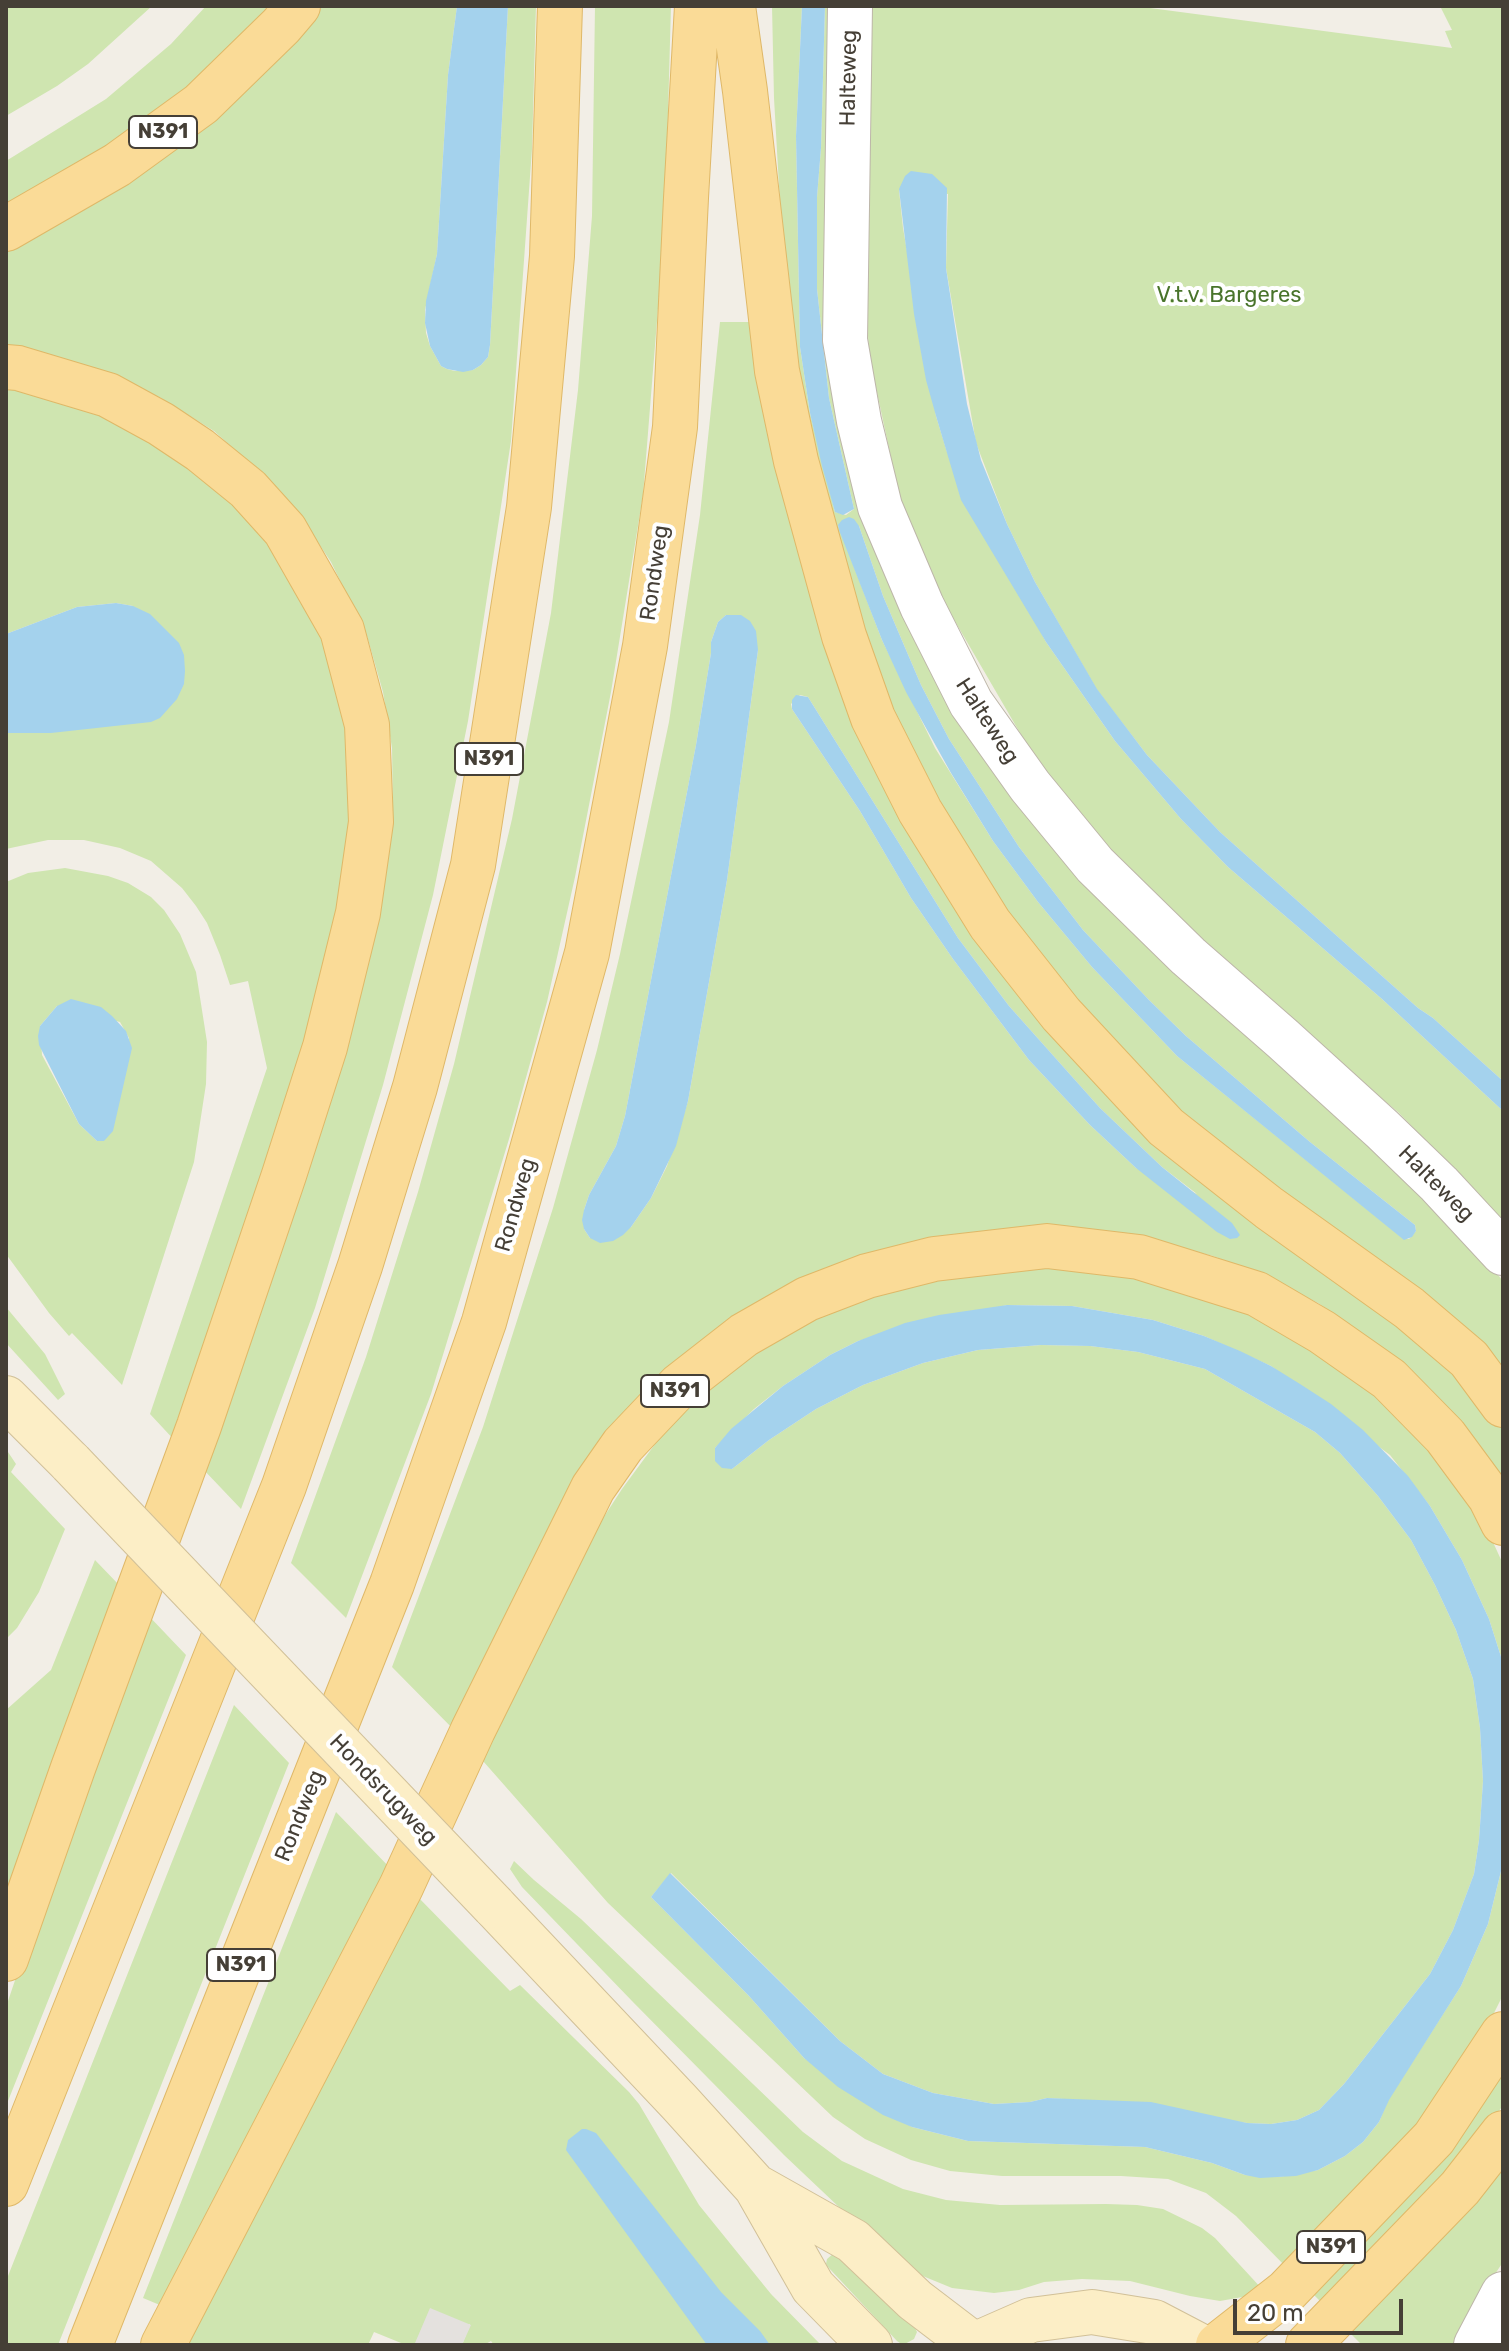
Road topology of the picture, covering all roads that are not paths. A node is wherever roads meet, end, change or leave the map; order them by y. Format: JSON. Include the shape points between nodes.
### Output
{"nodes":[{"id":1,"x":298,"y":6,"type":"edge"},
{"id":2,"x":560,"y":6,"type":"edge"},
{"id":3,"x":697,"y":6,"type":"edge"},
{"id":4,"x":733,"y":6,"type":"edge"},
{"id":5,"x":850,"y":6,"type":"edge"},
{"id":6,"x":6,"y":229,"type":"edge"},
{"id":7,"x":6,"y":367,"type":"edge"},
{"id":8,"x":1503,"y":1253,"type":"edge"},
{"id":9,"x":6,"y":1398,"type":"edge"},
{"id":10,"x":1503,"y":1405,"type":"edge"},
{"id":11,"x":1503,"y":1523,"type":"edge"},
{"id":12,"x":6,"y":1959,"type":"edge"},
{"id":13,"x":1503,"y":2034,"type":"edge"},
{"id":14,"x":1503,"y":2133,"type":"edge"},
{"id":15,"x":6,"y":2184,"type":"edge"},
{"id":16,"x":756,"y":2187,"type":"junction"},
{"id":17,"x":1503,"y":2294,"type":"edge"},
{"id":18,"x":90,"y":2345,"type":"edge"},
{"id":19,"x":163,"y":2345,"type":"edge"},
{"id":20,"x":870,"y":2345,"type":"edge"},
{"id":21,"x":974,"y":2345,"type":"edge"},
{"id":22,"x":1198,"y":2345,"type":"edge"},
{"id":23,"x":1218,"y":2345,"type":"edge"},
{"id":24,"x":1308,"y":2345,"type":"edge"},
{"id":25,"x":1476,"y":2345,"type":"edge"}],
"edges":[{"from":1,"to":6,"type":"main road","number":"N391","via":[[201,104],[117,165]]},
{"from":2,"to":15,"type":"main road","number":"N391","via":[[552,256],[529,507],[473,865],[415,1087],[284,1486]]},
{"from":3,"to":18,"type":"main road","name":"Rondweg","number":"N391","via":[[675,427],[645,646],[587,953],[484,1322],[392,1584]]},
{"from":4,"to":10,"type":"main road","via":[[777,371],[796,461],[844,636],[873,718],[920,811],[990,924],[1061,1014],[1166,1127],[1409,1308],[1469,1359]]},
{"from":5,"to":8,"type":"street","name":"Halteweg","via":[[845,340],[859,421],[880,507],[971,703],[1095,865],[1393,1140]]},
{"from":7,"to":12,"type":"main road","via":[[108,395],[161,424],[248,489],[285,530],[342,630],[367,725],[371,822],[358,913],[325,1047],[289,1161]]},
{"from":9,"to":16,"type":"main road","name":"Hondsrugweg","bridge":true},
{"from":11,"to":19,"type":"main road","number":"N391","via":[[1445,1436],[1389,1379],[1257,1294],[1139,1257],[1047,1246],[934,1259],[807,1299],[744,1335],[680,1385],[623,1445],[593,1488],[401,1887]]},
{"from":13,"to":23,"type":"main road","number":"N391","via":[[1434,2138],[1287,2291]]},
{"from":14,"to":24,"type":"main road","number":"N391","via":[[1460,2188]]},
{"from":16,"to":20,"type":"main road","name":"Hondsrugweg","via":[[813,2287]]},
{"from":16,"to":21,"type":"main road","name":"Hondsrugweg","via":[[853,2241],[915,2300]]},
{"from":17,"to":25,"type":"street"},
{"from":21,"to":22,"type":"main road","via":[[1031,2320],[1092,2312],[1154,2322]]}]}
